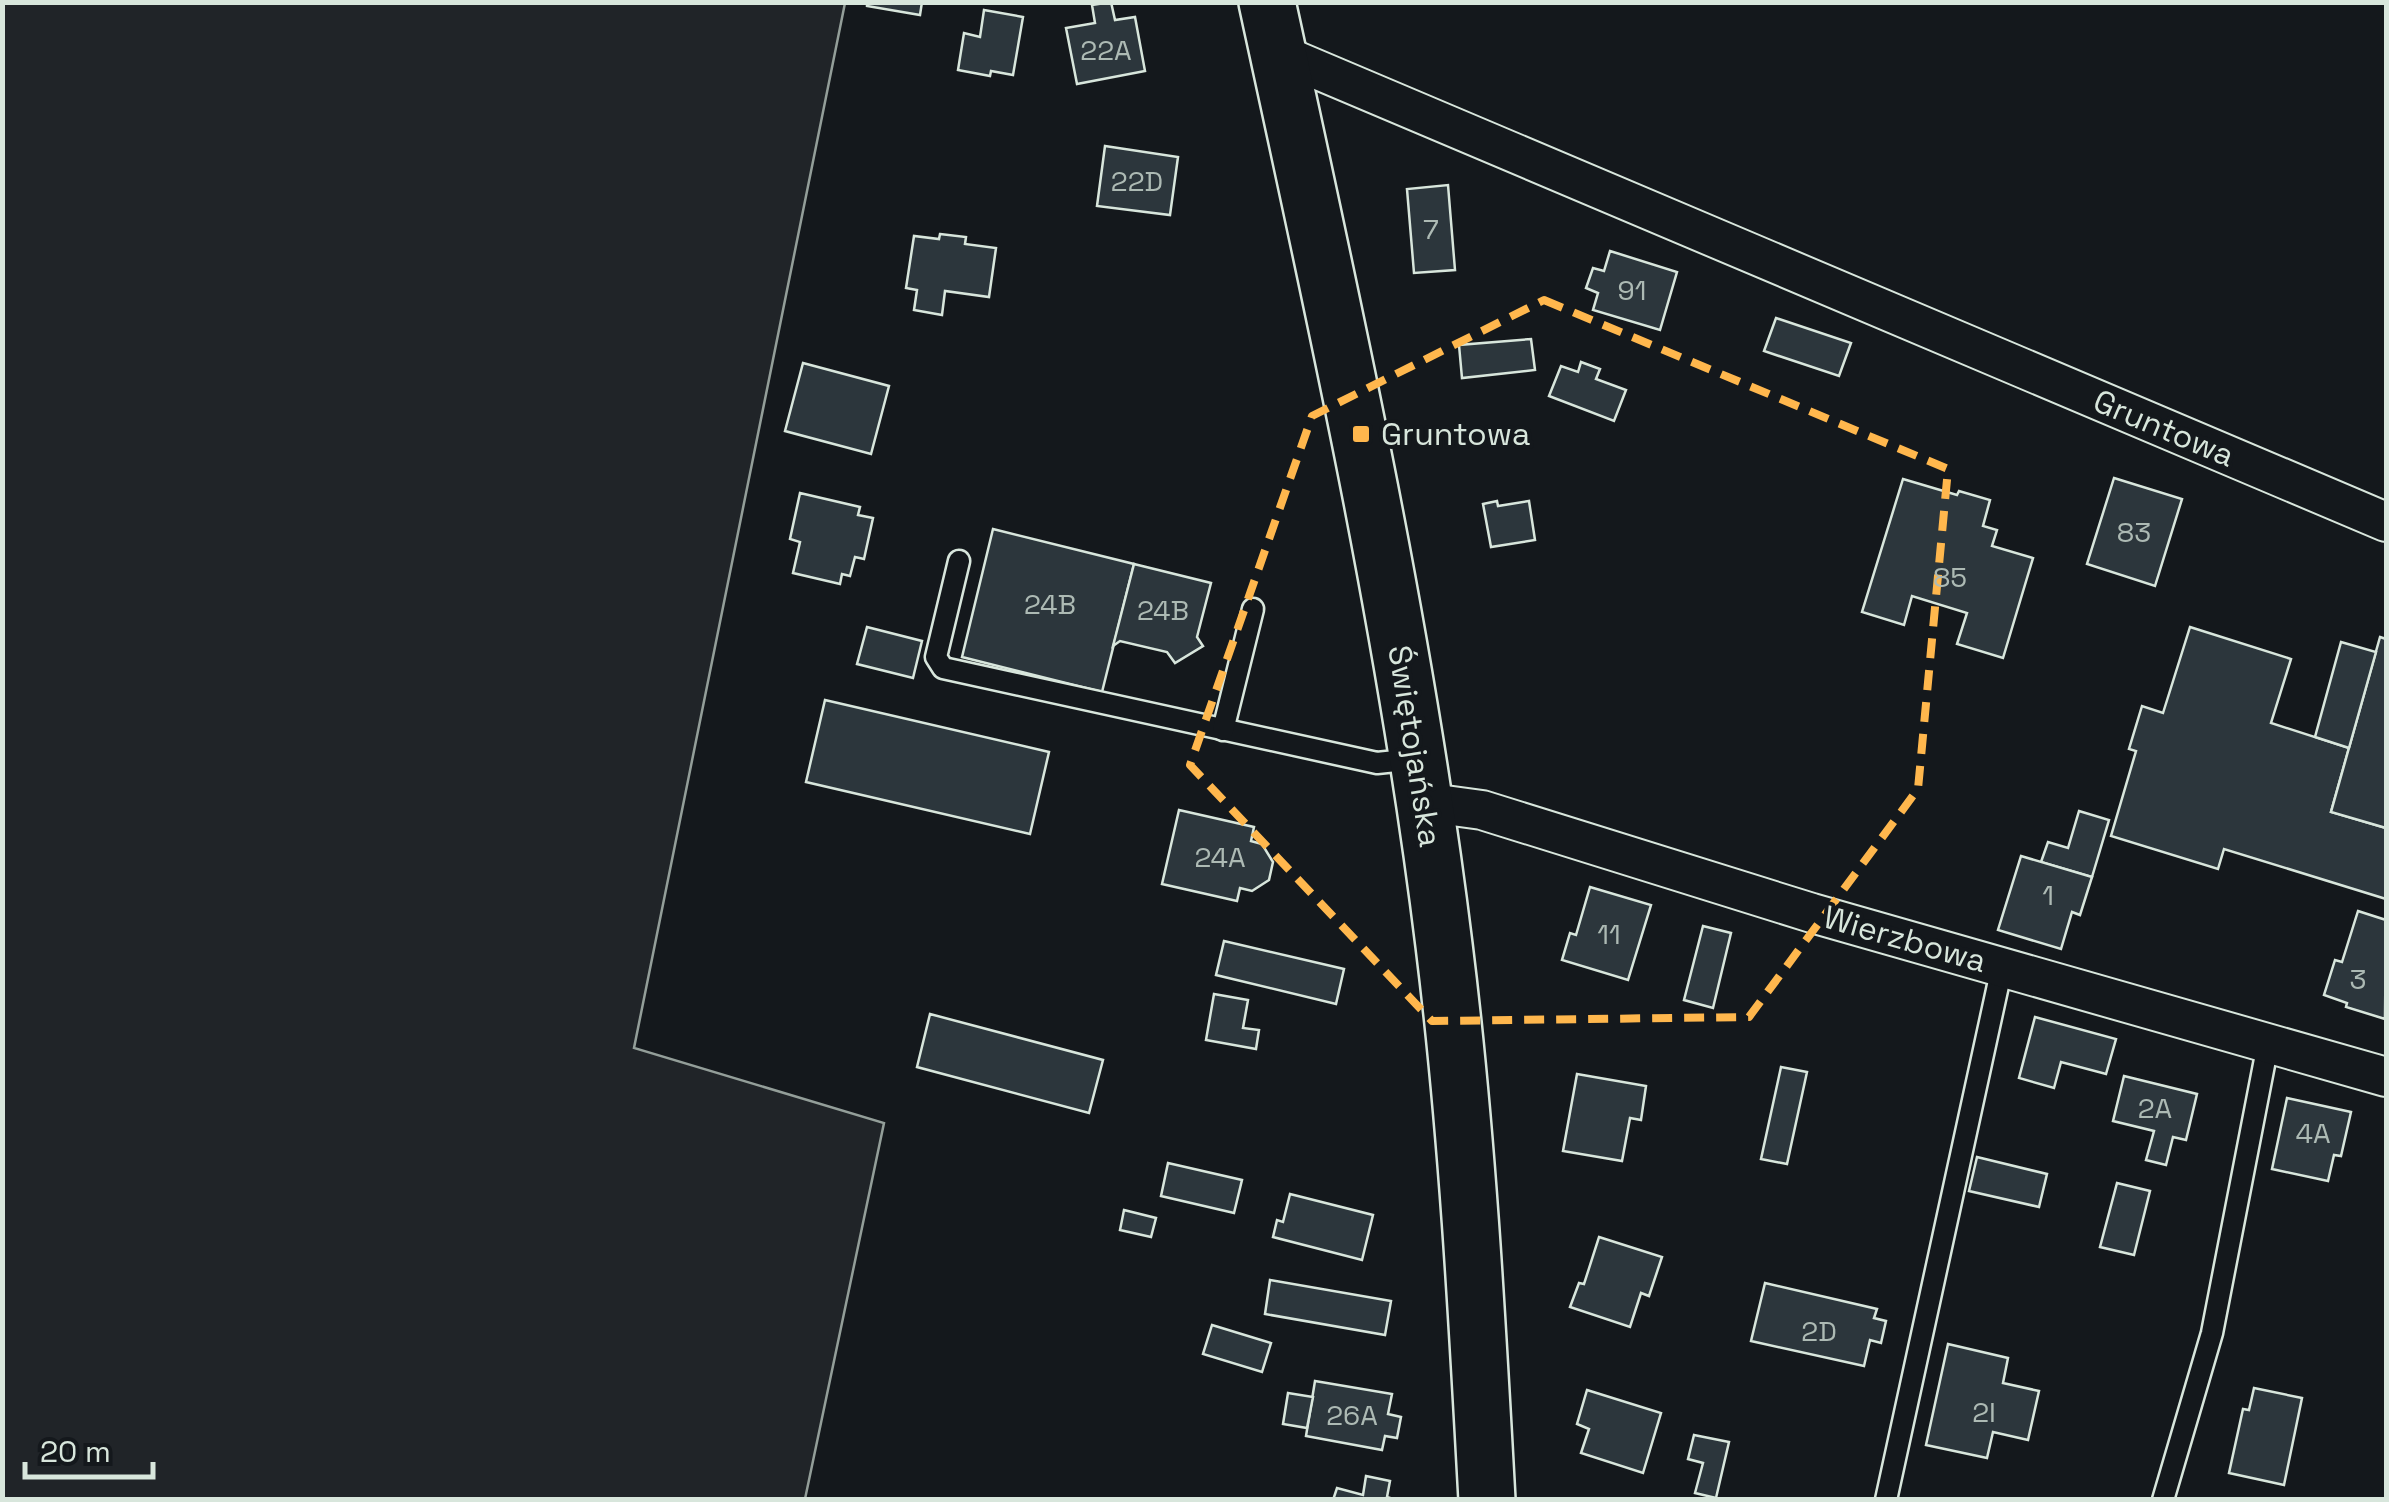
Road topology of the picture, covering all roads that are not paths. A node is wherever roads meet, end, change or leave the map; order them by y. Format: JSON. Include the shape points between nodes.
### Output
{"nodes":[{"id":1,"x":1273,"y":28,"type":"edge"},
{"id":2,"x":2386,"y":522,"type":"edge"},
{"id":3,"x":958,"y":561,"type":"dead end"},
{"id":4,"x":1253,"y":610,"type":"dead end"},
{"id":5,"x":1223,"y":730,"type":"junction"},
{"id":6,"x":1420,"y":780,"type":"junction"},
{"id":7,"x":2002,"y":966,"type":"junction"},
{"id":8,"x":2268,"y":1044,"type":"junction"},
{"id":9,"x":2386,"y":1077,"type":"edge"},
{"id":10,"x":1487,"y":1500,"type":"edge"},
{"id":11,"x":1886,"y":1500,"type":"edge"},
{"id":12,"x":2162,"y":1500,"type":"edge"}],
"edges":[{"from":1,"to":2,"type":"street","name":"Gruntowa"},
{"from":1,"to":6,"type":"street","name":"Świętojańska","via":[[1356,406]]},
{"from":3,"to":5,"type":"lane","via":[[936,657],[943,668]]},
{"from":4,"to":5,"type":"lane"},
{"from":5,"to":6,"type":"lane","via":[[1377,762]]},
{"from":6,"to":7,"type":"street","name":"Wierzbowa","via":[[1482,810]]},
{"from":6,"to":10,"type":"street","name":"Świętojańska","via":[[1458,1083]]},
{"from":7,"to":8,"type":"street","name":"Wierzbowa"},
{"from":7,"to":11,"type":"lane"},
{"from":8,"to":9,"type":"street","name":"Wierzbowa"},
{"from":8,"to":12,"type":"lane","via":[[2212,1333]]}]}
